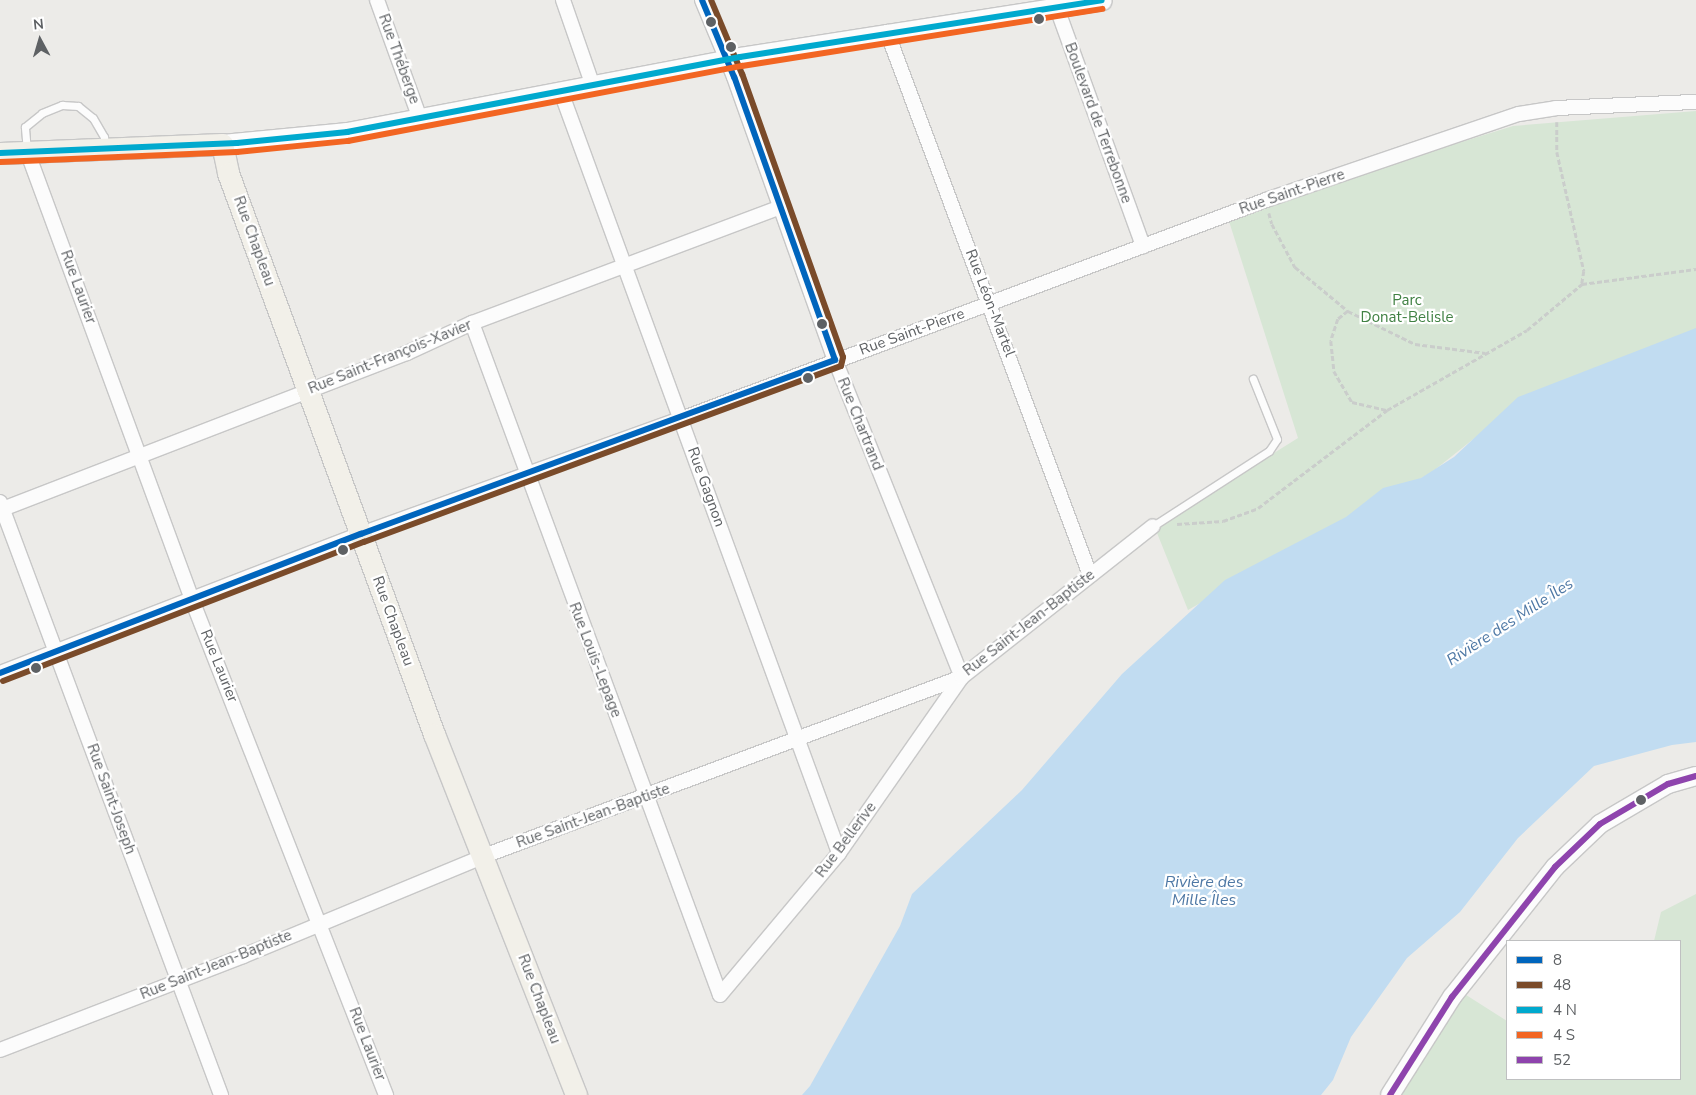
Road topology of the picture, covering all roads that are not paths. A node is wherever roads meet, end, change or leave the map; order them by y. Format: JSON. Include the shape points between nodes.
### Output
{"nodes":[{"id":1,"x":376,"y":0,"type":"edge"},
{"id":2,"x":563,"y":0,"type":"edge"},
{"id":3,"x":702,"y":0,"type":"edge"},
{"id":4,"x":1102,"y":0,"type":"edge"},
{"id":5,"x":1055,"y":4,"type":"edge"},
{"id":6,"x":887,"y":32,"type":"junction"},
{"id":7,"x":726,"y":60,"type":"junction"},
{"id":8,"x":593,"y":86,"type":"junction"},
{"id":9,"x":561,"y":92,"type":"junction"},
{"id":10,"x":1696,"y":102,"type":"edge"},
{"id":11,"x":420,"y":119,"type":"junction"},
{"id":12,"x":222,"y":144,"type":"junction"},
{"id":13,"x":105,"y":147,"type":"junction"},
{"id":14,"x":27,"y":151,"type":"junction"},
{"id":15,"x":0,"y":153,"type":"edge"},
{"id":16,"x":782,"y":207,"type":"junction"},
{"id":17,"x":1143,"y":246,"type":"junction"},
{"id":18,"x":626,"y":265,"type":"junction"},
{"id":19,"x":991,"y":303,"type":"junction"},
{"id":20,"x":472,"y":323,"type":"junction"},
{"id":21,"x":835,"y":360,"type":"junction"},
{"id":22,"x":1253,"y":379,"type":"dead end"},
{"id":23,"x":309,"y":390,"type":"junction"},
{"id":24,"x":681,"y":419,"type":"junction"},
{"id":25,"x":140,"y":455,"type":"junction"},
{"id":26,"x":525,"y":474,"type":"junction"},
{"id":27,"x":1,"y":507,"type":"edge"},
{"id":28,"x":1153,"y":526,"type":"joint"},
{"id":29,"x":361,"y":534,"type":"junction"},
{"id":30,"x":1090,"y":574,"type":"junction"},
{"id":31,"x":192,"y":600,"type":"junction"},
{"id":32,"x":56,"y":652,"type":"junction"},
{"id":33,"x":0,"y":673,"type":"edge"},
{"id":34,"x":962,"y":677,"type":"junction"},
{"id":35,"x":799,"y":741,"type":"junction"},
{"id":36,"x":1696,"y":776,"type":"edge"},
{"id":37,"x":646,"y":796,"type":"junction"},
{"id":38,"x":839,"y":853,"type":"junction"},
{"id":39,"x":484,"y":856,"type":"junction"},
{"id":40,"x":320,"y":922,"type":"junction"},
{"id":41,"x":179,"y":981,"type":"junction"},
{"id":42,"x":720,"y":995,"type":"joint"},
{"id":43,"x":0,"y":1050,"type":"edge"},
{"id":44,"x":221,"y":1095,"type":"edge"},
{"id":45,"x":386,"y":1095,"type":"edge"},
{"id":46,"x":576,"y":1095,"type":"edge"},
{"id":47,"x":1390,"y":1095,"type":"edge"}],
"edges":[{"from":1,"to":11,"type":"street","name":"Rue Théberge"},
{"from":2,"to":8,"type":"street"},
{"from":3,"to":7,"type":"street","name":"Rue Chartrand"},
{"from":4,"to":5,"type":"main road"},
{"from":5,"to":6,"type":"main road"},
{"from":5,"to":17,"type":"street","name":"Boulevard de Terrebonne"},
{"from":6,"to":7,"type":"main road"},
{"from":6,"to":19,"type":"street","name":"Rue Léon-Martel"},
{"from":7,"to":8,"type":"main road"},
{"from":7,"to":16,"type":"street","name":"Rue Chartrand"},
{"from":8,"to":9,"type":"main road"},
{"from":9,"to":11,"type":"main road"},
{"from":9,"to":18,"type":"street","name":"Rue Gagnon"},
{"from":10,"to":17,"type":"street","name":"Rue Saint-Pierre","via":[[1556,108],[1519,114],[1266,200]]},
{"from":11,"to":12,"type":"main road","via":[[331,135]]},
{"from":12,"to":13,"type":"main road"},
{"from":12,"to":23,"type":"main road","name":"Rue Chapleau","via":[[228,173]]},
{"from":13,"to":14,"type":"main road"},
{"from":13,"to":14,"type":"lane","via":[[104,137],[93,118],[78,106],[62,105],[42,113],[25,127]]},
{"from":14,"to":15,"type":"main road"},
{"from":14,"to":25,"type":"street","name":"Rue Laurier"},
{"from":16,"to":18,"type":"street","name":"Rue Saint-François-Xavier"},
{"from":16,"to":21,"type":"street","name":"Rue Chartrand"},
{"from":17,"to":19,"type":"street","name":"Rue Saint-Pierre"},
{"from":18,"to":20,"type":"street","name":"Rue Saint-François-Xavier"},
{"from":18,"to":24,"type":"street","name":"Rue Gagnon"},
{"from":19,"to":21,"type":"street","name":"Rue Saint-Pierre"},
{"from":19,"to":30,"type":"street","name":"Rue Léon-Martel"},
{"from":20,"to":23,"type":"street","name":"Rue Saint-François-Xavier","via":[[407,353]]},
{"from":20,"to":26,"type":"street","name":"Rue Louis-Lepage"},
{"from":21,"to":24,"type":"street","name":"Rue Saint-Pierre"},
{"from":21,"to":34,"type":"street","name":"Rue Chartrand"},
{"from":22,"to":28,"type":"lane","via":[[1277,439],[1269,451]]},
{"from":23,"to":25,"type":"street","name":"Rue Saint-François-Xavier"},
{"from":23,"to":29,"type":"main road","name":"Rue Chapleau"},
{"from":24,"to":26,"type":"street","name":"Rue Saint-Pierre"},
{"from":24,"to":35,"type":"street","name":"Rue Gagnon"},
{"from":25,"to":27,"type":"street","name":"Rue Saint-François-Xavier"},
{"from":25,"to":31,"type":"street","name":"Rue Laurier"},
{"from":26,"to":29,"type":"street","name":"Rue Saint-Pierre"},
{"from":26,"to":37,"type":"street","name":"Rue Louis-Lepage"},
{"from":27,"to":32,"type":"street","name":"Rue Saint-Joseph"},
{"from":28,"to":30,"type":"street","name":"Rue Saint-Jean-Baptiste"},
{"from":29,"to":31,"type":"street","name":"Rue Saint-Pierre"},
{"from":29,"to":39,"type":"main road","name":"Rue Chapleau","via":[[434,734]]},
{"from":30,"to":34,"type":"street","name":"Rue Saint-Jean-Baptiste"},
{"from":31,"to":32,"type":"street","name":"Rue Saint-Pierre"},
{"from":31,"to":40,"type":"street","name":"Rue Laurier"},
{"from":32,"to":33,"type":"street","name":"Rue Saint-Pierre"},
{"from":32,"to":41,"type":"street","name":"Rue Saint-Joseph"},
{"from":34,"to":35,"type":"street","name":"Rue Saint-Jean-Baptiste"},
{"from":34,"to":38,"type":"street","name":"Rue Bellerive"},
{"from":35,"to":37,"type":"street","name":"Rue Saint-Jean-Baptiste"},
{"from":35,"to":38,"type":"street","name":"Rue Gagnon"},
{"from":36,"to":47,"type":"street","via":[[1668,784],[1600,824],[1554,867],[1452,997]]},
{"from":37,"to":39,"type":"street","name":"Rue Saint-Jean-Baptiste"},
{"from":37,"to":42,"type":"street","name":"Rue Louis-Lepage"},
{"from":38,"to":42,"type":"street","name":"Rue Bellerive"},
{"from":39,"to":40,"type":"street","name":"Rue Saint-Jean-Baptiste"},
{"from":39,"to":46,"type":"main road","name":"Rue Chapleau"},
{"from":40,"to":41,"type":"street","name":"Rue Saint-Jean-Baptiste"},
{"from":40,"to":45,"type":"street","name":"Rue Laurier"},
{"from":41,"to":43,"type":"street","name":"Rue Saint-Jean-Baptiste"},
{"from":41,"to":44,"type":"street","name":"Rue Saint-Joseph"}]}
